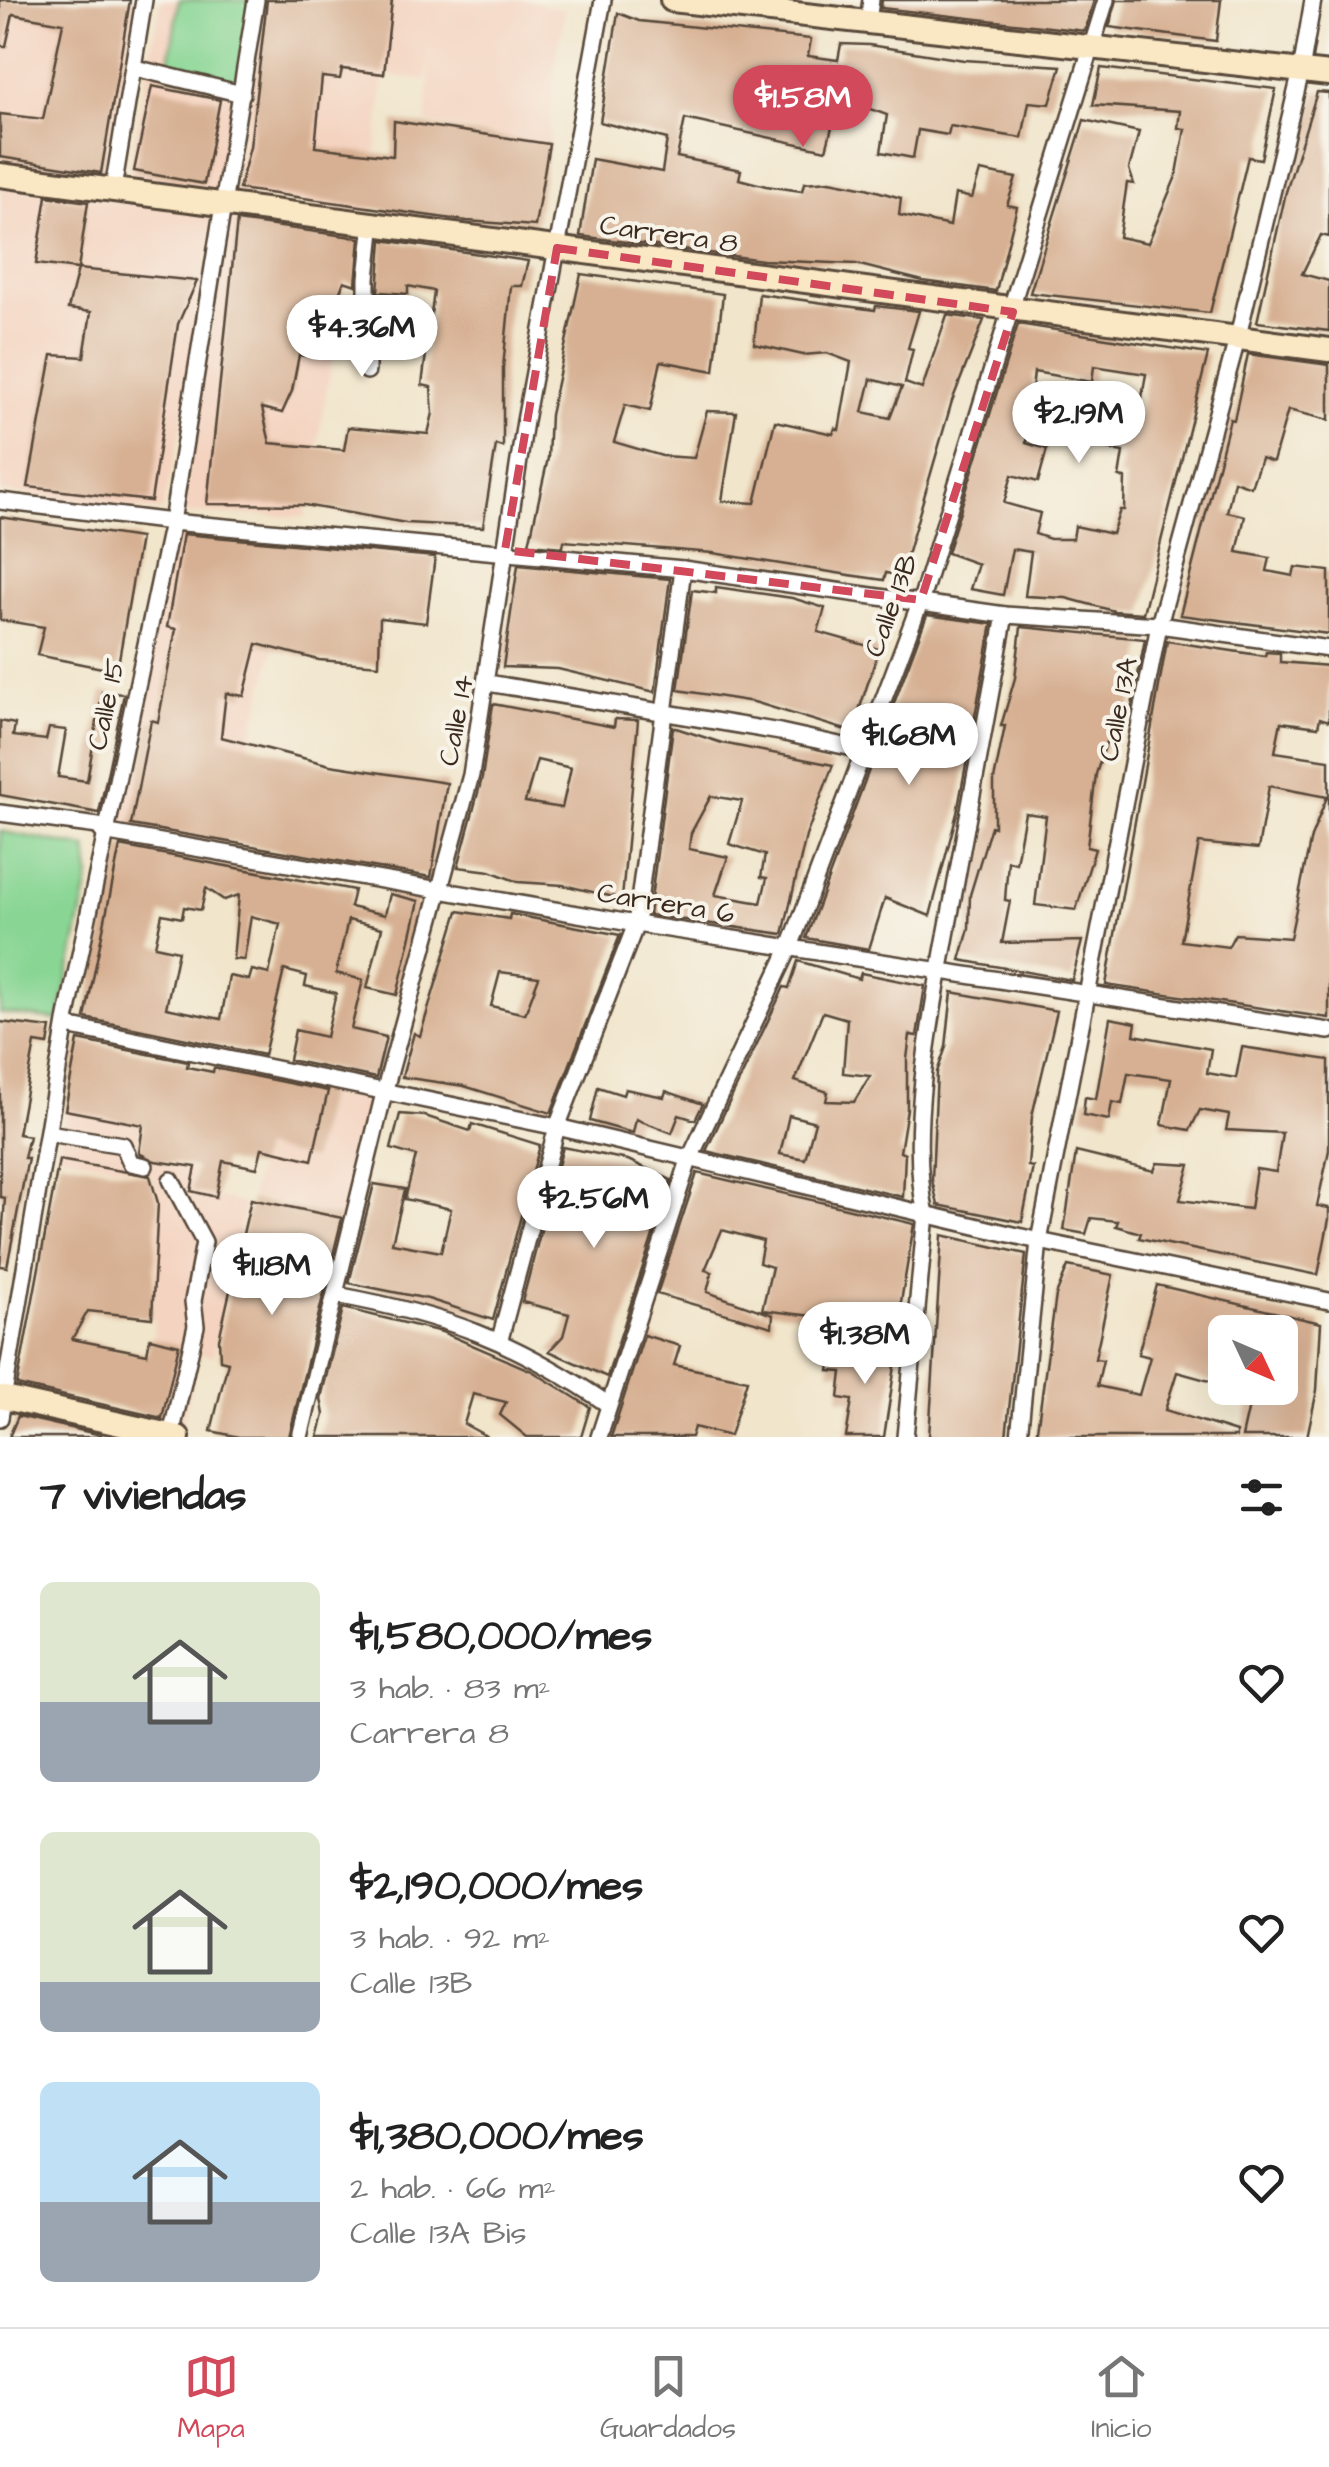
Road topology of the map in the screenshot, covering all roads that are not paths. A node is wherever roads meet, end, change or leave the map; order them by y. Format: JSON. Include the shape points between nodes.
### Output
{"nodes":[{"id":1,"x":144,"y":0,"type":"edge"},
{"id":2,"x":256,"y":0,"type":"edge"},
{"id":3,"x":603,"y":0,"type":"edge"},
{"id":4,"x":672,"y":0,"type":"edge"},
{"id":5,"x":1106,"y":0,"type":"edge"},
{"id":6,"x":1313,"y":0,"type":"edge"},
{"id":7,"x":869,"y":10,"type":"edge"},
{"id":8,"x":1091,"y":48,"type":"junction"},
{"id":9,"x":135,"y":68,"type":"junction"},
{"id":10,"x":1301,"y":71,"type":"junction"},
{"id":11,"x":1329,"y":74,"type":"edge"},
{"id":12,"x":242,"y":94,"type":"junction"},
{"id":13,"x":0,"y":174,"type":"edge"},
{"id":14,"x":113,"y":188,"type":"junction"},
{"id":15,"x":223,"y":204,"type":"junction"},
{"id":16,"x":372,"y":222,"type":"junction"},
{"id":17,"x":556,"y":248,"type":"junction"},
{"id":18,"x":1013,"y":312,"type":"junction"},
{"id":19,"x":1238,"y":336,"type":"junction"},
{"id":20,"x":1329,"y":350,"type":"edge"},
{"id":21,"x":368,"y":372,"type":"dead end"},
{"id":22,"x":0,"y":500,"type":"edge"},
{"id":23,"x":172,"y":522,"type":"junction"},
{"id":24,"x":505,"y":550,"type":"junction"},
{"id":25,"x":683,"y":569,"type":"junction"},
{"id":26,"x":921,"y":600,"type":"junction"},
{"id":27,"x":1006,"y":614,"type":"junction"},
{"id":28,"x":1159,"y":625,"type":"junction"},
{"id":29,"x":1329,"y":649,"type":"edge"},
{"id":30,"x":488,"y":683,"type":"junction"},
{"id":31,"x":664,"y":712,"type":"junction"},
{"id":32,"x":862,"y":750,"type":"junction"},
{"id":33,"x":0,"y":812,"type":"edge"},
{"id":34,"x":103,"y":832,"type":"junction"},
{"id":35,"x":442,"y":888,"type":"junction"},
{"id":36,"x":636,"y":924,"type":"junction"},
{"id":37,"x":790,"y":948,"type":"junction"},
{"id":38,"x":940,"y":971,"type":"junction"},
{"id":39,"x":1085,"y":993,"type":"junction"},
{"id":40,"x":67,"y":1026,"type":"junction"},
{"id":41,"x":1329,"y":1031,"type":"edge"},
{"id":42,"x":384,"y":1093,"type":"junction"},
{"id":43,"x":556,"y":1127,"type":"junction"},
{"id":44,"x":48,"y":1133,"type":"junction"},
{"id":45,"x":689,"y":1160,"type":"junction"},
{"id":46,"x":145,"y":1166,"type":"dead end"},
{"id":47,"x":171,"y":1180,"type":"dead end"},
{"id":48,"x":926,"y":1214,"type":"junction"},
{"id":49,"x":1039,"y":1241,"type":"junction"},
{"id":50,"x":336,"y":1294,"type":"junction"},
{"id":51,"x":1329,"y":1301,"type":"edge"},
{"id":52,"x":500,"y":1339,"type":"junction"},
{"id":53,"x":606,"y":1403,"type":"junction"},
{"id":54,"x":2,"y":1405,"type":"edge"},
{"id":55,"x":175,"y":1436,"type":"edge"},
{"id":56,"x":300,"y":1437,"type":"edge"},
{"id":57,"x":599,"y":1437,"type":"edge"},
{"id":58,"x":905,"y":1437,"type":"edge"},
{"id":59,"x":1020,"y":1437,"type":"edge"}],
"edges":[{"from":1,"to":9,"type":"street"},
{"from":2,"to":12,"type":"street","name":"Calle 15"},
{"from":3,"to":17,"type":"street","name":"Calle 14"},
{"from":4,"to":7,"type":"street"},
{"from":5,"to":8,"type":"street","name":"Calle 13B"},
{"from":6,"to":10,"type":"street","name":"Calle 13A"},
{"from":7,"to":8,"type":"street"},
{"from":8,"to":10,"type":"street"},
{"from":8,"to":18,"type":"street","name":"Calle 13B"},
{"from":9,"to":12,"type":"street"},
{"from":9,"to":14,"type":"street"},
{"from":10,"to":11,"type":"street"},
{"from":10,"to":19,"type":"street","name":"Calle 13A"},
{"from":12,"to":15,"type":"street","name":"Calle 15"},
{"from":13,"to":14,"type":"street","name":"Carrera 8"},
{"from":14,"to":15,"type":"street","name":"Carrera 8"},
{"from":15,"to":16,"type":"street","name":"Carrera 8"},
{"from":15,"to":23,"type":"street","name":"Calle 15"},
{"from":16,"to":17,"type":"street","name":"Carrera 8"},
{"from":16,"to":21,"type":"street"},
{"from":17,"to":18,"type":"street","name":"Carrera 8"},
{"from":17,"to":24,"type":"street","name":"Calle 14"},
{"from":18,"to":19,"type":"street","name":"Carrera 8"},
{"from":18,"to":26,"type":"street","name":"Calle 13B"},
{"from":19,"to":20,"type":"street","name":"Carrera 8"},
{"from":19,"to":28,"type":"street","name":"Calle 13A"},
{"from":22,"to":23,"type":"street"},
{"from":23,"to":24,"type":"street"},
{"from":23,"to":34,"type":"street","name":"Calle 15"},
{"from":24,"to":25,"type":"street"},
{"from":24,"to":30,"type":"street","name":"Calle 14"},
{"from":25,"to":26,"type":"street"},
{"from":25,"to":31,"type":"street"},
{"from":26,"to":27,"type":"street"},
{"from":26,"to":32,"type":"street","name":"Calle 13B"},
{"from":27,"to":28,"type":"street"},
{"from":27,"to":38,"type":"street"},
{"from":28,"to":29,"type":"street"},
{"from":28,"to":39,"type":"street","name":"Calle 13A"},
{"from":30,"to":31,"type":"street"},
{"from":30,"to":35,"type":"street","name":"Calle 14"},
{"from":31,"to":32,"type":"street"},
{"from":31,"to":36,"type":"street"},
{"from":32,"to":37,"type":"street","name":"Calle 13B"},
{"from":33,"to":34,"type":"street","name":"Carrera 6"},
{"from":34,"to":35,"type":"street","name":"Carrera 6"},
{"from":34,"to":40,"type":"street","name":"Calle 15"},
{"from":35,"to":36,"type":"street","name":"Carrera 6"},
{"from":35,"to":42,"type":"street","name":"Calle 14"},
{"from":36,"to":37,"type":"street","name":"Carrera 6"},
{"from":36,"to":43,"type":"street"},
{"from":37,"to":38,"type":"street","name":"Carrera 6"},
{"from":37,"to":45,"type":"street","name":"Calle 13B"},
{"from":38,"to":39,"type":"street","name":"Carrera 6"},
{"from":38,"to":48,"type":"street","via":[[923,1094]]},
{"from":39,"to":41,"type":"street","name":"Carrera 6"},
{"from":39,"to":49,"type":"street","name":"Calle 13A"},
{"from":40,"to":42,"type":"street"},
{"from":40,"to":44,"type":"street","name":"Calle 15"},
{"from":42,"to":43,"type":"street"},
{"from":42,"to":50,"type":"street","name":"Calle 14"},
{"from":43,"to":45,"type":"street"},
{"from":43,"to":52,"type":"street"},
{"from":44,"to":46,"type":"street","via":[[123,1145],[131,1163]]},
{"from":44,"to":54,"type":"street","name":"Calle 15"},
{"from":45,"to":48,"type":"street"},
{"from":45,"to":53,"type":"street","name":"Calle 13B"},
{"from":47,"to":55,"type":"street","via":[[204,1242]]},
{"from":48,"to":49,"type":"street"},
{"from":48,"to":58,"type":"street"},
{"from":49,"to":51,"type":"street"},
{"from":49,"to":59,"type":"street","name":"Calle 13A"},
{"from":50,"to":52,"type":"street","via":[[420,1310]]},
{"from":50,"to":56,"type":"street","name":"Calle 14"},
{"from":52,"to":53,"type":"street"},
{"from":53,"to":57,"type":"street","name":"Calle 13B"},
{"from":54,"to":55,"type":"street"}]}
